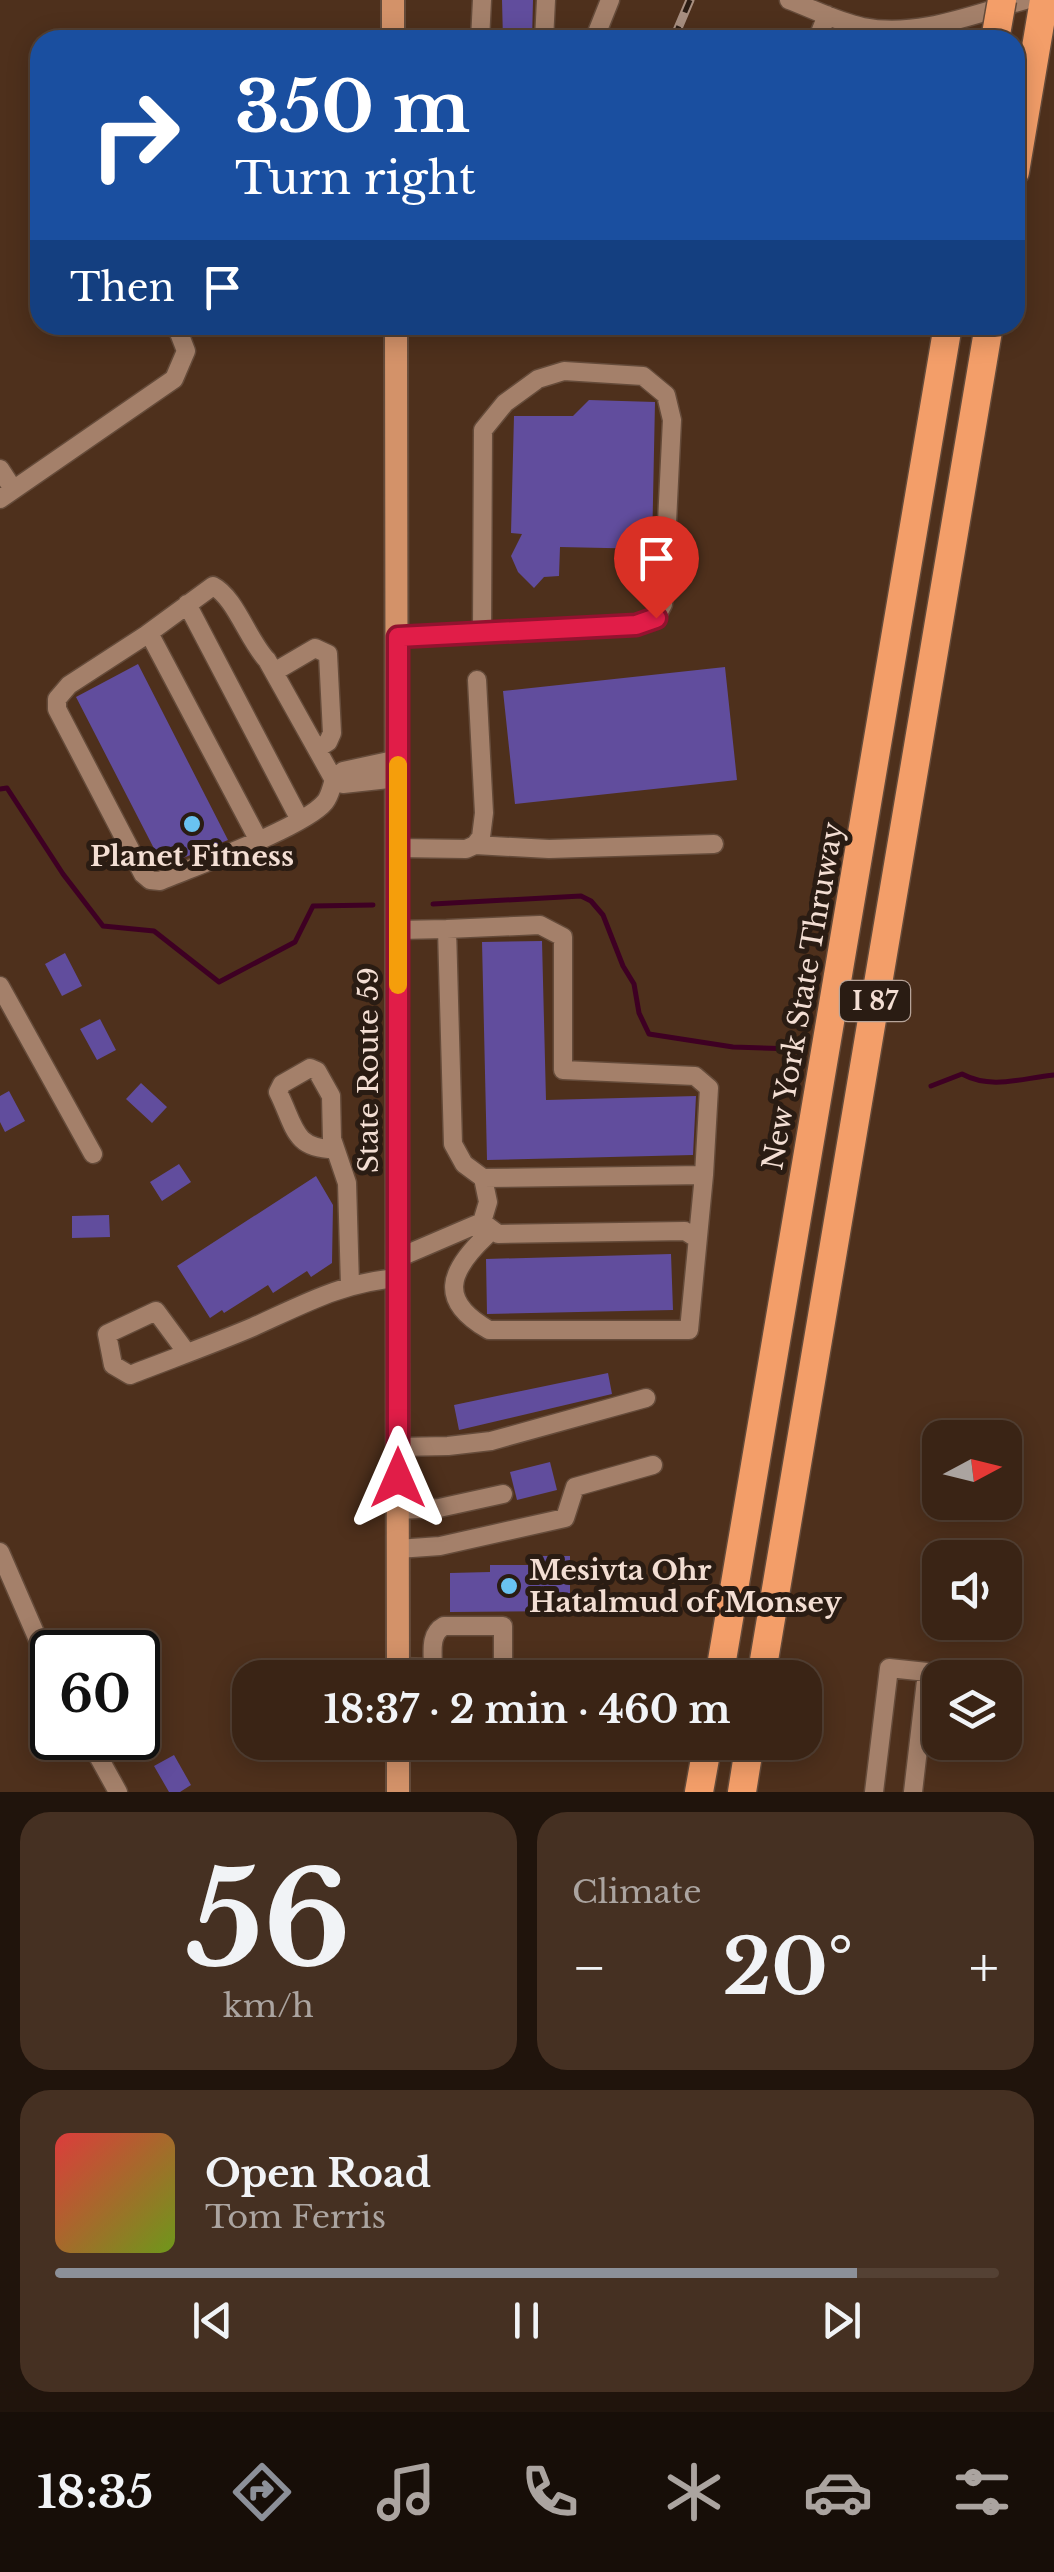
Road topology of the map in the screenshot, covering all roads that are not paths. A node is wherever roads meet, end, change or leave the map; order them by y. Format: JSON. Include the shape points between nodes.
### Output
{"nodes":[{"id":1,"x":393,"y":0,"type":"edge"},
{"id":2,"x":482,"y":0,"type":"edge"},
{"id":3,"x":546,"y":0,"type":"edge"},
{"id":4,"x":610,"y":0,"type":"edge"},
{"id":5,"x":789,"y":0,"type":"edge"},
{"id":6,"x":1002,"y":0,"type":"edge"},
{"id":7,"x":1025,"y":0,"type":"edge"},
{"id":8,"x":1044,"y":0,"type":"edge"},
{"id":9,"x":833,"y":11,"type":"edge"},
{"id":10,"x":394,"y":30,"type":"edge"},
{"id":11,"x":480,"y":30,"type":"edge"},
{"id":12,"x":544,"y":30,"type":"edge"},
{"id":13,"x":598,"y":30,"type":"edge"},
{"id":14,"x":997,"y":30,"type":"edge"},
{"id":15,"x":1025,"y":113,"type":"edge"},
{"id":16,"x":180,"y":335,"type":"edge"},
{"id":17,"x":396,"y":335,"type":"edge"},
{"id":18,"x":946,"y":335,"type":"edge"},
{"id":19,"x":987,"y":335,"type":"edge"},
{"id":20,"x":0,"y":469,"type":"edge"},
{"id":21,"x":6,"y":494,"type":"edge"},
{"id":22,"x":187,"y":604,"type":"junction"},
{"id":23,"x":482,"y":632,"type":"junction"},
{"id":24,"x":149,"y":633,"type":"junction"},
{"id":25,"x":398,"y":637,"type":"junction"},
{"id":26,"x":274,"y":672,"type":"junction"},
{"id":27,"x":477,"y":680,"type":"dead end"},
{"id":28,"x":316,"y":749,"type":"junction"},
{"id":29,"x":398,"y":768,"type":"junction"},
{"id":30,"x":334,"y":780,"type":"junction"},
{"id":31,"x":300,"y":820,"type":"junction"},
{"id":32,"x":258,"y":839,"type":"junction"},
{"id":33,"x":714,"y":844,"type":"dead end"},
{"id":34,"x":475,"y":845,"type":"junction"},
{"id":35,"x":398,"y":848,"type":"junction"},
{"id":36,"x":448,"y":928,"type":"junction"},
{"id":37,"x":398,"y":930,"type":"junction"},
{"id":38,"x":0,"y":986,"type":"edge"},
{"id":39,"x":334,"y":1149,"type":"junction"},
{"id":40,"x":93,"y":1154,"type":"dead end"},
{"id":41,"x":704,"y":1175,"type":"junction"},
{"id":42,"x":482,"y":1178,"type":"junction"},
{"id":43,"x":482,"y":1222,"type":"junction"},
{"id":44,"x":696,"y":1238,"type":"junction"},
{"id":45,"x":398,"y":1268,"type":"junction"},
{"id":46,"x":350,"y":1285,"type":"junction"},
{"id":47,"x":187,"y":1353,"type":"dead end"},
{"id":48,"x":646,"y":1398,"type":"dead end"},
{"id":49,"x":398,"y":1447,"type":"junction"},
{"id":50,"x":653,"y":1465,"type":"dead end"},
{"id":51,"x":503,"y":1494,"type":"dead end"},
{"id":52,"x":398,"y":1510,"type":"junction"},
{"id":53,"x":398,"y":1550,"type":"junction"},
{"id":54,"x":0,"y":1552,"type":"edge"},
{"id":55,"x":34,"y":1630,"type":"edge"},
{"id":56,"x":398,"y":1660,"type":"edge"},
{"id":57,"x":433,"y":1660,"type":"edge"},
{"id":58,"x":503,"y":1660,"type":"edge"},
{"id":59,"x":722,"y":1660,"type":"edge"},
{"id":60,"x":764,"y":1660,"type":"edge"},
{"id":61,"x":100,"y":1760,"type":"edge"},
{"id":62,"x":398,"y":1760,"type":"edge"},
{"id":63,"x":705,"y":1760,"type":"edge"},
{"id":64,"x":747,"y":1760,"type":"edge"},
{"id":65,"x":118,"y":1792,"type":"edge"},
{"id":66,"x":398,"y":1792,"type":"edge"},
{"id":67,"x":699,"y":1792,"type":"edge"},
{"id":68,"x":742,"y":1792,"type":"edge"},
{"id":69,"x":874,"y":1792,"type":"edge"},
{"id":70,"x":913,"y":1792,"type":"edge"}],
"edges":[{"from":1,"to":10,"type":"main road"},
{"from":2,"to":11,"type":"street"},
{"from":3,"to":12,"type":"street"},
{"from":4,"to":13,"type":"street"},
{"from":5,"to":9,"type":"street"},
{"from":6,"to":14,"type":"highway","bridge":true},
{"from":7,"to":9,"type":"street","via":[[899,30],[864,27]]},
{"from":8,"to":15,"type":"highway"},
{"from":16,"to":21,"type":"street","via":[[186,351],[174,380]]},
{"from":17,"to":25,"type":"main road","name":"State Route 59"},
{"from":18,"to":59,"type":"highway","name":"New York State Thruway","number":"I 87"},
{"from":19,"to":60,"type":"highway","number":"I 87"},
{"from":20,"to":21,"type":"street"},
{"from":22,"to":24,"type":"street"},
{"from":22,"to":26,"type":"street","via":[[213,586],[223,591]]},
{"from":22,"to":31,"type":"street"},
{"from":23,"to":23,"type":"street","via":[[636,625],[656,618],[663,604],[672,420],[666,395],[643,376],[564,371],[538,379],[483,430]]},
{"from":23,"to":25,"type":"street"},
{"from":24,"to":32,"type":"street"},
{"from":24,"to":32,"type":"street","via":[[57,699],[143,874],[160,880]]},
{"from":25,"to":29,"type":"main road","name":"State Route 59"},
{"from":26,"to":28,"type":"street"},
{"from":26,"to":28,"type":"street","via":[[308,650],[328,654],[332,733]]},
{"from":27,"to":34,"type":"street","via":[[484,814]]},
{"from":28,"to":30,"type":"street"},
{"from":29,"to":30,"type":"street","via":[[343,784]]},
{"from":29,"to":35,"type":"main road","name":"State Route 59"},
{"from":30,"to":31,"type":"street","via":[[323,805]]},
{"from":31,"to":32,"type":"street"},
{"from":33,"to":34,"type":"street"},
{"from":34,"to":35,"type":"street"},
{"from":35,"to":37,"type":"main road","name":"State Route 59"},
{"from":36,"to":37,"type":"street"},
{"from":36,"to":41,"type":"street","via":[[540,925],[563,938],[563,1070],[695,1076],[709,1088]]},
{"from":36,"to":42,"type":"street","via":[[453,1144]]},
{"from":37,"to":45,"type":"main road","name":"State Route 59"},
{"from":38,"to":40,"type":"street"},
{"from":39,"to":39,"type":"street","via":[[332,1096],[310,1068],[278,1092],[304,1144]]},
{"from":39,"to":46,"type":"street","via":[[347,1184]]},
{"from":41,"to":42,"type":"street"},
{"from":41,"to":44,"type":"street"},
{"from":42,"to":43,"type":"street","via":[[488,1202]]},
{"from":43,"to":44,"type":"street","via":[[498,1234],[686,1231]]},
{"from":43,"to":44,"type":"street","via":[[486,1236],[465,1256],[454,1280],[456,1305],[489,1330],[688,1330]]},
{"from":43,"to":45,"type":"street"},
{"from":45,"to":46,"type":"street"},
{"from":45,"to":49,"type":"main road","name":"State Route 59"},
{"from":46,"to":47,"type":"street"},
{"from":48,"to":49,"type":"street","via":[[491,1441]]},
{"from":49,"to":52,"type":"main road","name":"State Route 59"},
{"from":50,"to":53,"type":"street","via":[[575,1487],[565,1518]]},
{"from":51,"to":52,"type":"street"},
{"from":52,"to":53,"type":"main road","name":"State Route 59"},
{"from":53,"to":56,"type":"main road","name":"State Route 59"},
{"from":54,"to":55,"type":"street"},
{"from":57,"to":58,"type":"street","via":[[434,1636],[444,1626],[503,1626]]},
{"from":61,"to":65,"type":"street"},
{"from":62,"to":66,"type":"main road"},
{"from":63,"to":67,"type":"highway"},
{"from":64,"to":68,"type":"highway"},
{"from":69,"to":70,"type":"street","via":[[890,1668],[926,1672]]}]}
